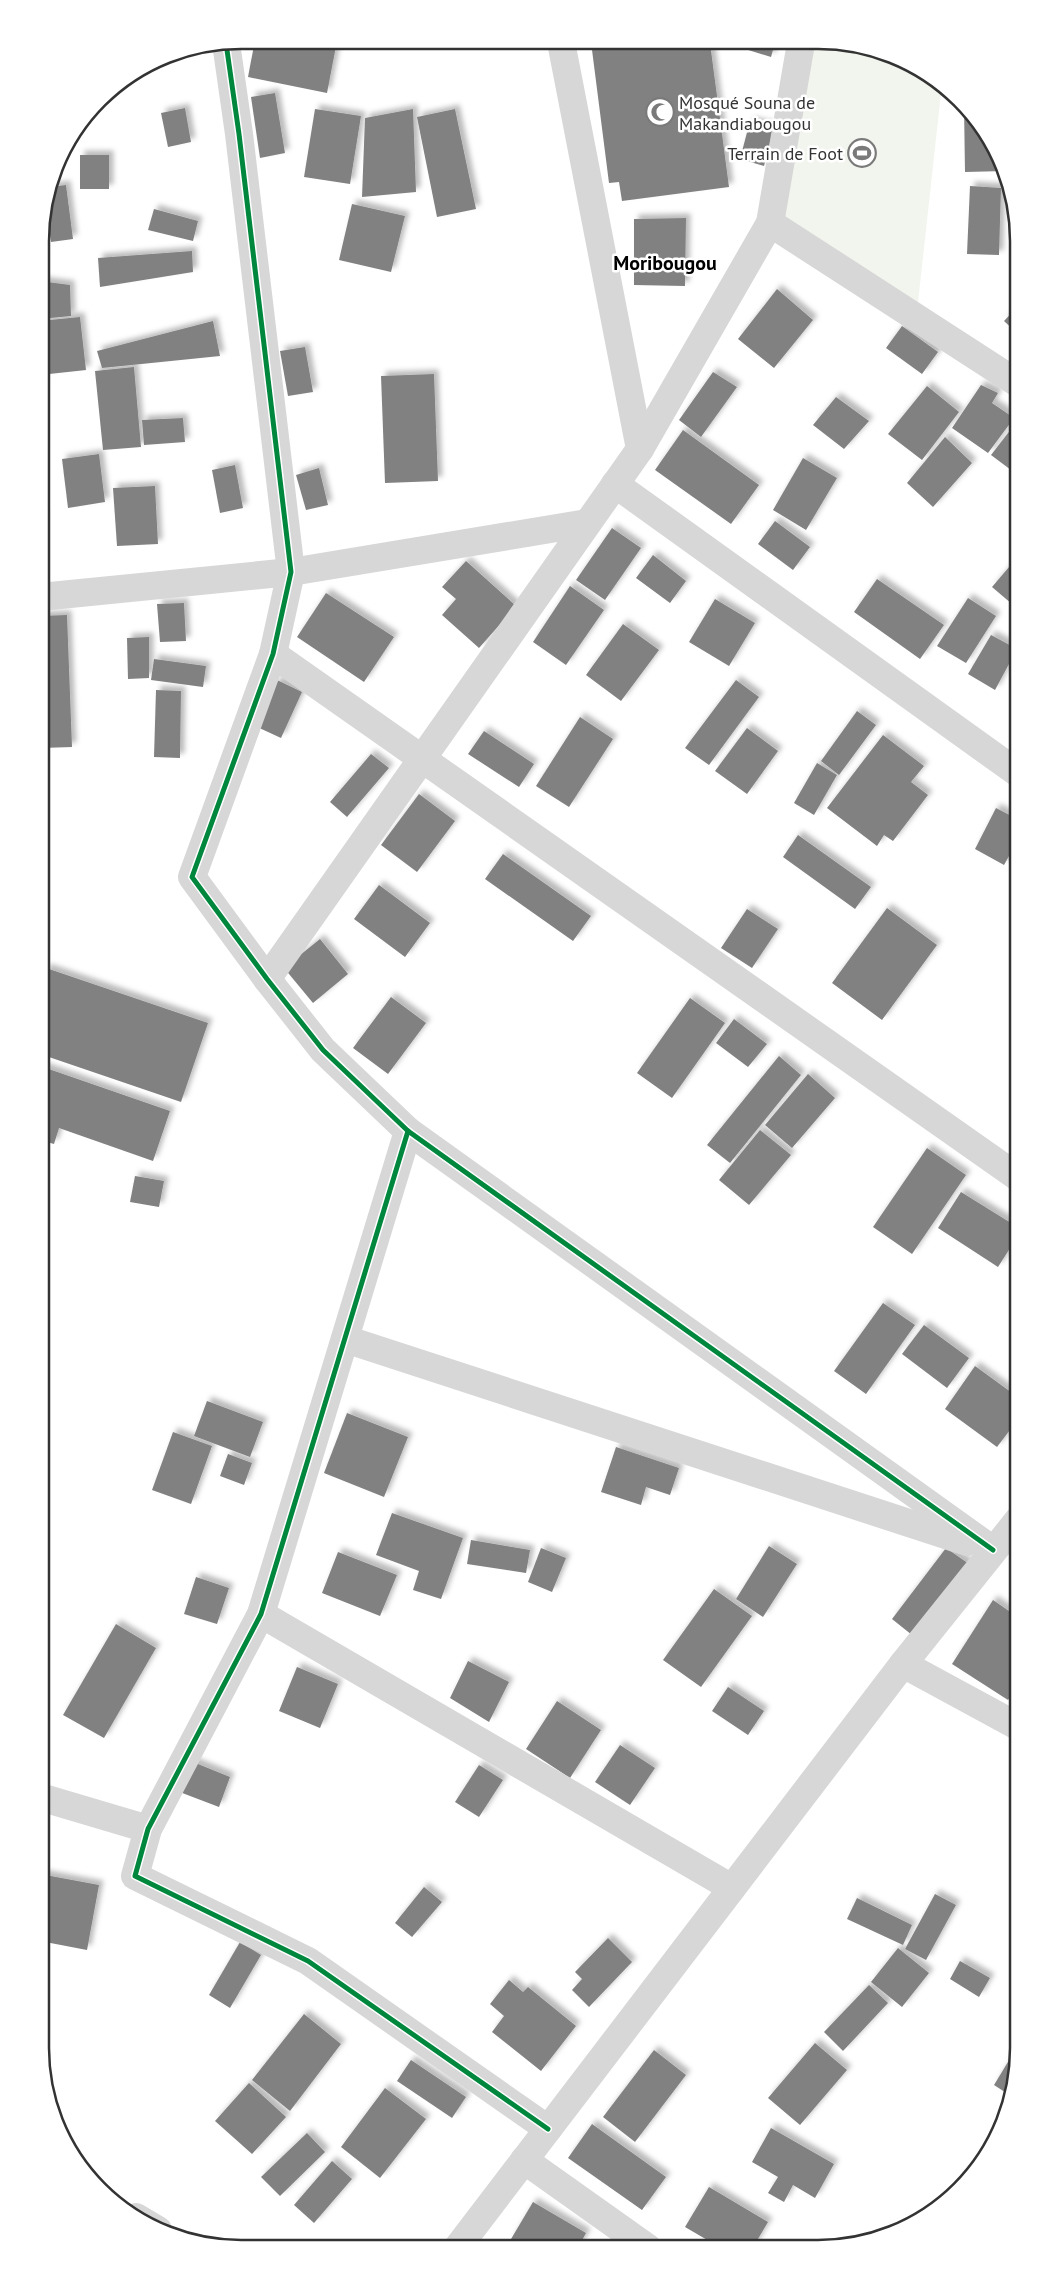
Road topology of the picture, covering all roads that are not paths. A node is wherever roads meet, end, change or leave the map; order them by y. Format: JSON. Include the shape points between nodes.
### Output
{"nodes":[{"id":1,"x":227,"y":49,"type":"edge"},
{"id":2,"x":562,"y":49,"type":"edge"},
{"id":3,"x":800,"y":49,"type":"edge"},
{"id":4,"x":770,"y":223,"type":"junction"},
{"id":5,"x":1010,"y":378,"type":"edge"},
{"id":6,"x":640,"y":449,"type":"junction"},
{"id":7,"x":615,"y":484,"type":"junction"},
{"id":8,"x":587,"y":523,"type":"junction"},
{"id":9,"x":291,"y":572,"type":"junction"},
{"id":10,"x":49,"y":596,"type":"edge"},
{"id":11,"x":273,"y":654,"type":"junction"},
{"id":12,"x":422,"y":758,"type":"junction"},
{"id":13,"x":1010,"y":768,"type":"edge"},
{"id":14,"x":267,"y":978,"type":"junction"},
{"id":15,"x":408,"y":1132,"type":"junction"},
{"id":16,"x":1010,"y":1172,"type":"edge"},
{"id":17,"x":345,"y":1339,"type":"junction"},
{"id":18,"x":1010,"y":1530,"type":"edge"},
{"id":19,"x":993,"y":1550,"type":"junction"},
{"id":20,"x":261,"y":1614,"type":"junction"},
{"id":21,"x":903,"y":1664,"type":"junction"},
{"id":22,"x":1010,"y":1722,"type":"edge"},
{"id":23,"x":49,"y":1800,"type":"edge"},
{"id":24,"x":148,"y":1829,"type":"junction"},
{"id":25,"x":732,"y":1888,"type":"junction"},
{"id":26,"x":548,"y":2129,"type":"junction"},
{"id":27,"x":524,"y":2160,"type":"junction"},
{"id":28,"x":463,"y":2240,"type":"edge"},
{"id":29,"x":637,"y":2240,"type":"edge"}],
"edges":[{"from":1,"to":9,"type":"street"},
{"from":2,"to":6,"type":"street"},
{"from":3,"to":4,"type":"street"},
{"from":4,"to":5,"type":"street"},
{"from":4,"to":6,"type":"street"},
{"from":6,"to":7,"type":"street"},
{"from":7,"to":8,"type":"street"},
{"from":7,"to":13,"type":"street"},
{"from":8,"to":9,"type":"street"},
{"from":8,"to":12,"type":"street"},
{"from":9,"to":10,"type":"street"},
{"from":9,"to":11,"type":"street"},
{"from":11,"to":12,"type":"street"},
{"from":11,"to":14,"type":"street","via":[[192,877]]},
{"from":12,"to":14,"type":"street"},
{"from":12,"to":16,"type":"street"},
{"from":14,"to":15,"type":"street","via":[[323,1050]]},
{"from":15,"to":17,"type":"street"},
{"from":15,"to":19,"type":"street"},
{"from":17,"to":19,"type":"street"},
{"from":17,"to":20,"type":"street"},
{"from":18,"to":19,"type":"street"},
{"from":19,"to":21,"type":"street"},
{"from":20,"to":24,"type":"street"},
{"from":20,"to":25,"type":"street"},
{"from":21,"to":22,"type":"street"},
{"from":21,"to":25,"type":"street"},
{"from":23,"to":24,"type":"street"},
{"from":24,"to":26,"type":"street","via":[[135,1876],[308,1961]]},
{"from":25,"to":26,"type":"street"},
{"from":26,"to":27,"type":"street"},
{"from":27,"to":28,"type":"street"},
{"from":27,"to":29,"type":"street"}]}
